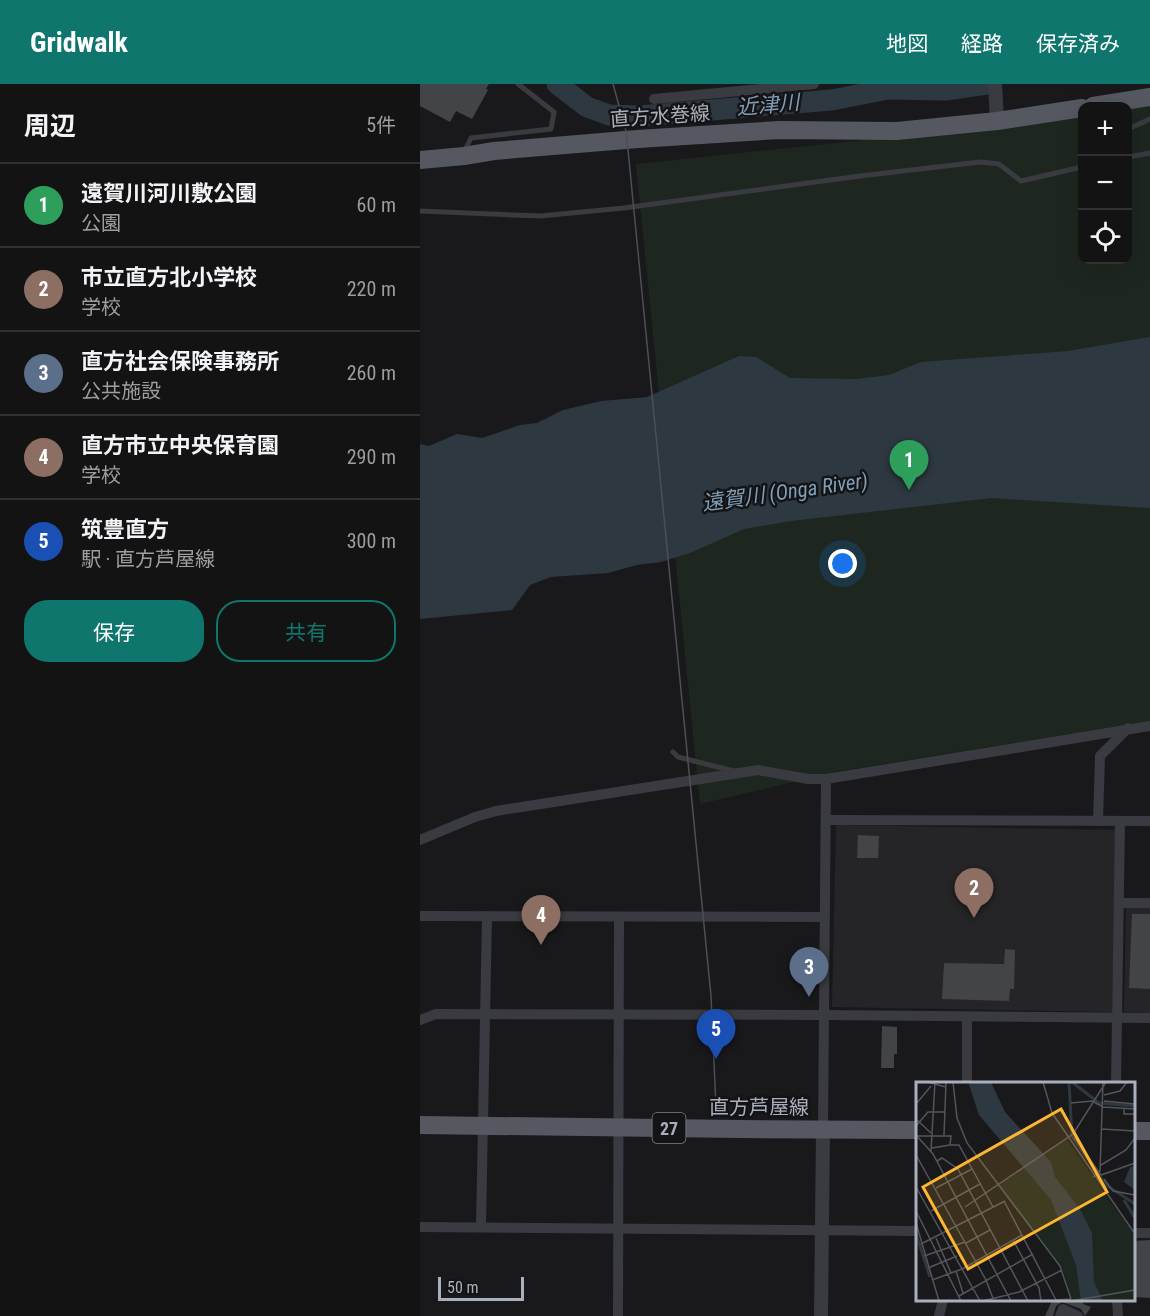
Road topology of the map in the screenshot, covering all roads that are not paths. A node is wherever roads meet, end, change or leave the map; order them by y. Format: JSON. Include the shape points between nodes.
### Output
{"nodes":[{"id":1,"x":518,"y":84,"type":"edge"},
{"id":2,"x":814,"y":84,"type":"edge"},
{"id":3,"x":994,"y":84,"type":"edge"},
{"id":4,"x":1150,"y":97,"type":"edge"},
{"id":5,"x":654,"y":99,"type":"dead end"},
{"id":6,"x":1118,"y":102,"type":"edge"},
{"id":7,"x":1078,"y":109,"type":"edge"},
{"id":8,"x":1150,"y":119,"type":"edge"},
{"id":9,"x":997,"y":121,"type":"junction"},
{"id":10,"x":1132,"y":127,"type":"edge"},
{"id":11,"x":1150,"y":153,"type":"edge"},
{"id":12,"x":462,"y":157,"type":"junction"},
{"id":13,"x":1132,"y":157,"type":"edge"},
{"id":14,"x":420,"y":160,"type":"edge"},
{"id":15,"x":1078,"y":167,"type":"edge"},
{"id":16,"x":420,"y":211,"type":"edge"},
{"id":17,"x":1150,"y":726,"type":"edge"},
{"id":18,"x":1128,"y":728,"type":"junction"},
{"id":19,"x":673,"y":752,"type":"dead end"},
{"id":20,"x":742,"y":773,"type":"junction"},
{"id":21,"x":826,"y":779,"type":"junction"},
{"id":22,"x":826,"y":820,"type":"junction"},
{"id":23,"x":1098,"y":821,"type":"junction"},
{"id":24,"x":1120,"y":821,"type":"junction"},
{"id":25,"x":1150,"y":821,"type":"edge"},
{"id":26,"x":420,"y":840,"type":"edge"},
{"id":27,"x":1119,"y":903,"type":"junction"},
{"id":28,"x":1150,"y":903,"type":"edge"},
{"id":29,"x":420,"y":916,"type":"edge"},
{"id":30,"x":487,"y":916,"type":"junction"},
{"id":31,"x":619,"y":917,"type":"junction"},
{"id":32,"x":824,"y":917,"type":"junction"},
{"id":33,"x":619,"y":1014,"type":"junction"},
{"id":34,"x":485,"y":1015,"type":"junction"},
{"id":35,"x":823,"y":1015,"type":"junction"},
{"id":36,"x":967,"y":1017,"type":"junction"},
{"id":37,"x":1117,"y":1017,"type":"junction"},
{"id":38,"x":1150,"y":1018,"type":"edge"},
{"id":39,"x":420,"y":1020,"type":"edge"},
{"id":40,"x":967,"y":1082,"type":"edge"},
{"id":41,"x":1116,"y":1082,"type":"edge"},
{"id":42,"x":420,"y":1125,"type":"edge"},
{"id":43,"x":483,"y":1125,"type":"junction"},
{"id":44,"x":619,"y":1127,"type":"junction"},
{"id":45,"x":823,"y":1129,"type":"junction"},
{"id":46,"x":916,"y":1130,"type":"edge"},
{"id":47,"x":482,"y":1226,"type":"junction"},
{"id":48,"x":420,"y":1227,"type":"edge"},
{"id":49,"x":618,"y":1228,"type":"junction"},
{"id":50,"x":823,"y":1230,"type":"junction"},
{"id":51,"x":916,"y":1231,"type":"edge"},
{"id":52,"x":943,"y":1301,"type":"edge"},
{"id":53,"x":1117,"y":1301,"type":"edge"},
{"id":54,"x":618,"y":1316,"type":"edge"},
{"id":55,"x":821,"y":1316,"type":"edge"},
{"id":56,"x":939,"y":1316,"type":"edge"},
{"id":57,"x":1060,"y":1316,"type":"edge"},
{"id":58,"x":1078,"y":1316,"type":"edge"},
{"id":59,"x":1118,"y":1316,"type":"edge"}],
"edges":[{"from":1,"to":12,"type":"lane","via":[[554,112],[551,129],[471,138]]},
{"from":2,"to":5,"type":"street"},
{"from":3,"to":9,"type":"street"},
{"from":4,"to":6,"type":"main road"},
{"from":7,"to":9,"type":"main road","name":"直方水巻線"},
{"from":8,"to":10,"type":"lane"},
{"from":9,"to":12,"type":"main road","name":"直方水巻線","via":[[897,131],[779,130],[639,139]]},
{"from":11,"to":13,"type":"lane"},
{"from":12,"to":14,"type":"main road","name":"直方水巻線"},
{"from":15,"to":16,"type":"lane","via":[[1021,181],[999,164],[980,162],[540,216]]},
{"from":17,"to":18,"type":"street"},
{"from":18,"to":21,"type":"street"},
{"from":18,"to":23,"type":"street","via":[[1100,756]]},
{"from":19,"to":20,"type":"lane","via":[[678,757]]},
{"from":20,"to":21,"type":"street","via":[[758,770]]},
{"from":20,"to":26,"type":"street","via":[[496,811]]},
{"from":21,"to":22,"type":"street"},
{"from":22,"to":23,"type":"street"},
{"from":22,"to":32,"type":"street"},
{"from":23,"to":24,"type":"street"},
{"from":24,"to":25,"type":"street"},
{"from":24,"to":27,"type":"street"},
{"from":27,"to":28,"type":"street"},
{"from":27,"to":37,"type":"street"},
{"from":29,"to":30,"type":"street"},
{"from":30,"to":31,"type":"street"},
{"from":30,"to":34,"type":"street"},
{"from":31,"to":32,"type":"street"},
{"from":31,"to":33,"type":"street"},
{"from":32,"to":35,"type":"street"},
{"from":33,"to":34,"type":"street"},
{"from":33,"to":35,"type":"street"},
{"from":33,"to":44,"type":"street"},
{"from":34,"to":39,"type":"street","via":[[436,1014]]},
{"from":34,"to":43,"type":"street"},
{"from":35,"to":36,"type":"street"},
{"from":35,"to":45,"type":"street"},
{"from":36,"to":37,"type":"street"},
{"from":36,"to":40,"type":"street"},
{"from":37,"to":38,"type":"street"},
{"from":37,"to":41,"type":"street"},
{"from":42,"to":43,"type":"main road","name":"直方芦屋線","number":"27"},
{"from":43,"to":44,"type":"main road","name":"直方芦屋線","number":"27"},
{"from":43,"to":47,"type":"street"},
{"from":44,"to":45,"type":"main road","name":"直方芦屋線","number":"27"},
{"from":44,"to":49,"type":"street"},
{"from":45,"to":46,"type":"main road","name":"直方芦屋線","number":"27"},
{"from":45,"to":50,"type":"street"},
{"from":47,"to":48,"type":"street"},
{"from":47,"to":49,"type":"street"},
{"from":49,"to":50,"type":"street"},
{"from":49,"to":54,"type":"street"},
{"from":50,"to":51,"type":"street"},
{"from":50,"to":55,"type":"street"},
{"from":52,"to":56,"type":"street"},
{"from":53,"to":59,"type":"street"},
{"from":57,"to":58,"type":"street","via":[[1063,1309]]}]}
